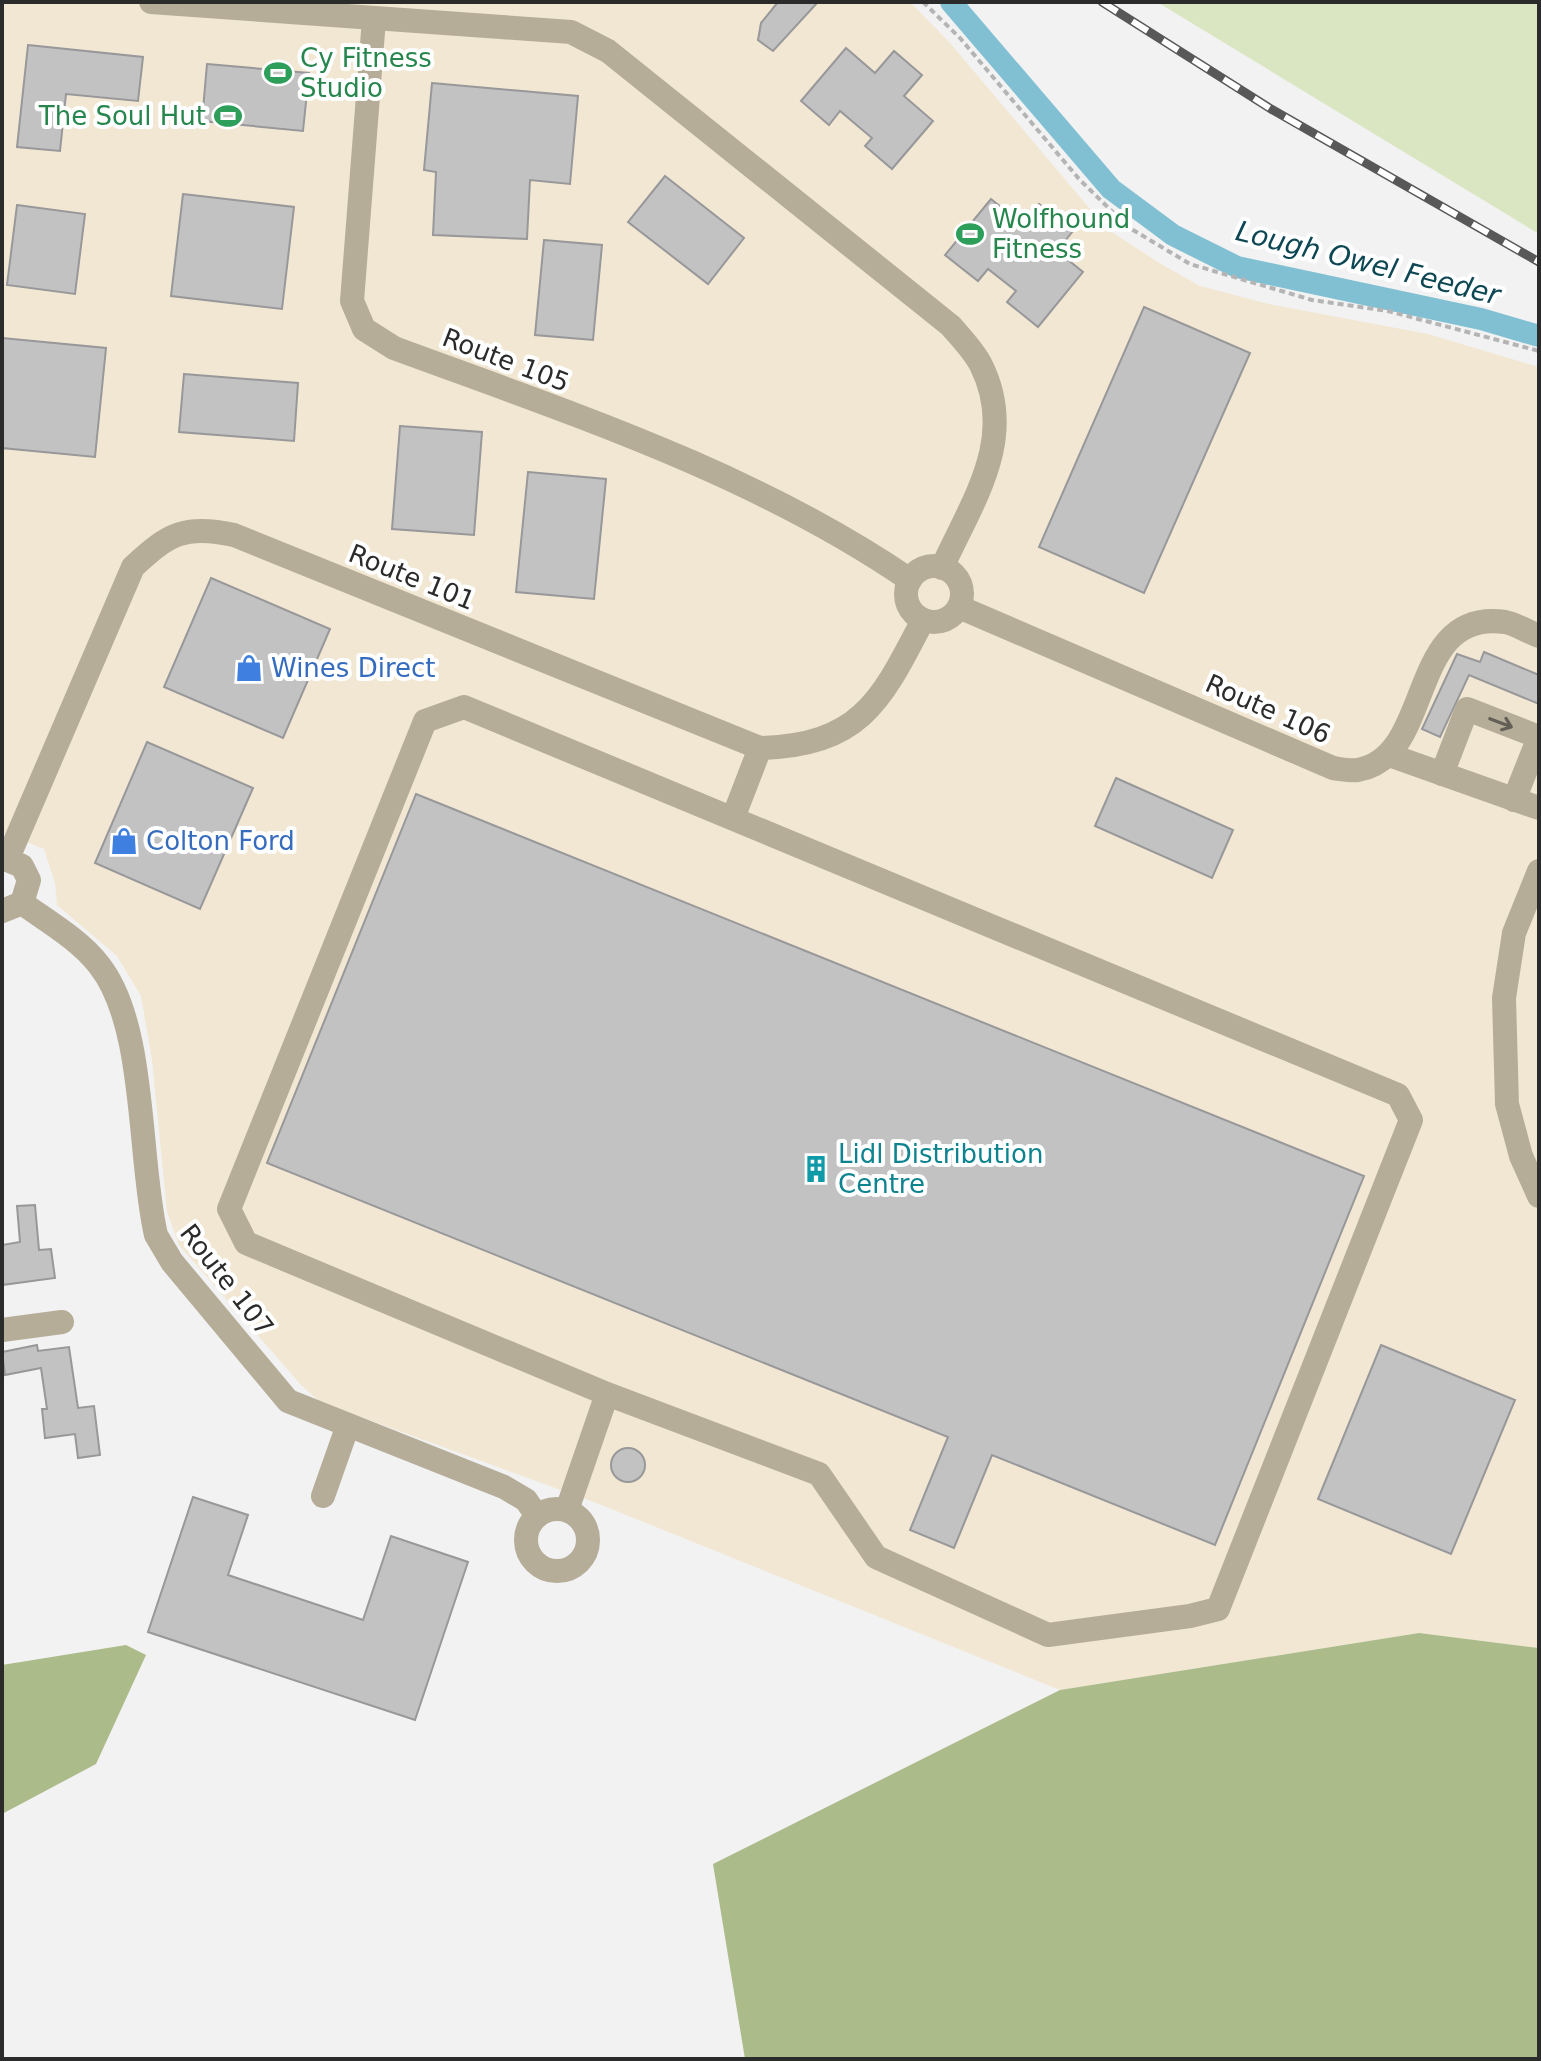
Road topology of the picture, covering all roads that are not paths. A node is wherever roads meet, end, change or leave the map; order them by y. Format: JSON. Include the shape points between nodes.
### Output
{"nodes":[{"id":1,"x":151,"y":2,"type":"edge"},
{"id":2,"x":374,"y":19,"type":"junction"},
{"id":3,"x":942,"y":568,"type":"junction"},
{"id":4,"x":910,"y":580,"type":"junction"},
{"id":5,"x":959,"y":607,"type":"junction"},
{"id":6,"x":923,"y":620,"type":"junction"},
{"id":7,"x":1539,"y":636,"type":"edge"},
{"id":8,"x":760,"y":748,"type":"junction"},
{"id":9,"x":1389,"y":755,"type":"junction"},
{"id":10,"x":1442,"y":774,"type":"junction"},
{"id":11,"x":1514,"y":800,"type":"junction"},
{"id":12,"x":1539,"y":808,"type":"edge"},
{"id":13,"x":733,"y":818,"type":"junction"},
{"id":14,"x":5,"y":858,"type":"edge"},
{"id":15,"x":1539,"y":871,"type":"edge"},
{"id":16,"x":12,"y":907,"type":"edge"},
{"id":17,"x":1539,"y":1196,"type":"edge"},
{"id":18,"x":62,"y":1322,"type":"dead end"},
{"id":19,"x":2,"y":1330,"type":"edge"},
{"id":20,"x":607,"y":1394,"type":"junction"},
{"id":21,"x":348,"y":1425,"type":"junction"},
{"id":22,"x":323,"y":1496,"type":"dead end"},
{"id":23,"x":567,"y":1510,"type":"junction"},
{"id":24,"x":537,"y":1516,"type":"junction"}],
"edges":[{"from":1,"to":2,"type":"street"},
{"from":2,"to":3,"type":"street","via":[[571,32],[608,51],[951,326],[981,363],[996,406],[993,455]]},
{"from":2,"to":4,"type":"street","name":"Route 105","via":[[352,301],[364,329],[394,348],[719,473]]},
{"from":3,"to":4,"type":"street","via":[[924,569]]},
{"from":3,"to":5,"type":"street","via":[[959,583]]},
{"from":4,"to":6,"type":"street","via":[[906,598]]},
{"from":5,"to":6,"type":"street","via":[[939,622]]},
{"from":5,"to":9,"type":"street","name":"Route 106","via":[[1333,768],[1358,770]]},
{"from":6,"to":8,"type":"street","name":"Route 101","via":[[886,690],[849,727],[797,747]]},
{"from":7,"to":9,"type":"street","via":[[1506,622],[1470,623],[1439,650]]},
{"from":8,"to":13,"type":"street"},
{"from":8,"to":14,"type":"street","name":"Route 101","via":[[234,535],[203,528],[161,541],[133,567]]},
{"from":9,"to":10,"type":"street"},
{"from":10,"to":11,"type":"street"},
{"from":10,"to":11,"type":"street","one_way":true,"via":[[1467,709],[1539,737]]},
{"from":11,"to":12,"type":"street"},
{"from":13,"to":20,"type":"street","via":[[464,707],[425,721],[229,1209],[246,1243]]},
{"from":13,"to":20,"type":"street","via":[[1398,1095],[1411,1120],[1218,1609],[1048,1635],[876,1557],[819,1474]]},
{"from":14,"to":16,"type":"street","via":[[22,866],[29,880]]},
{"from":15,"to":17,"type":"street","via":[[1514,933],[1504,998],[1507,1104]]},
{"from":16,"to":21,"type":"street","name":"Route 107","via":[[99,964],[120,1002],[130,1042],[150,1208],[156,1235],[172,1262],[288,1401]]},
{"from":18,"to":19,"type":"street"},
{"from":20,"to":23,"type":"street"},
{"from":21,"to":22,"type":"street"},
{"from":21,"to":24,"type":"street","name":"Route 107","via":[[504,1487],[526,1500]]},
{"from":23,"to":24,"type":"street","via":[[546,1510]]},
{"from":23,"to":24,"type":"street","via":[[583,1522],[588,1543],[580,1562],[562,1571],[542,1568],[528,1553],[526,1533]]}]}
